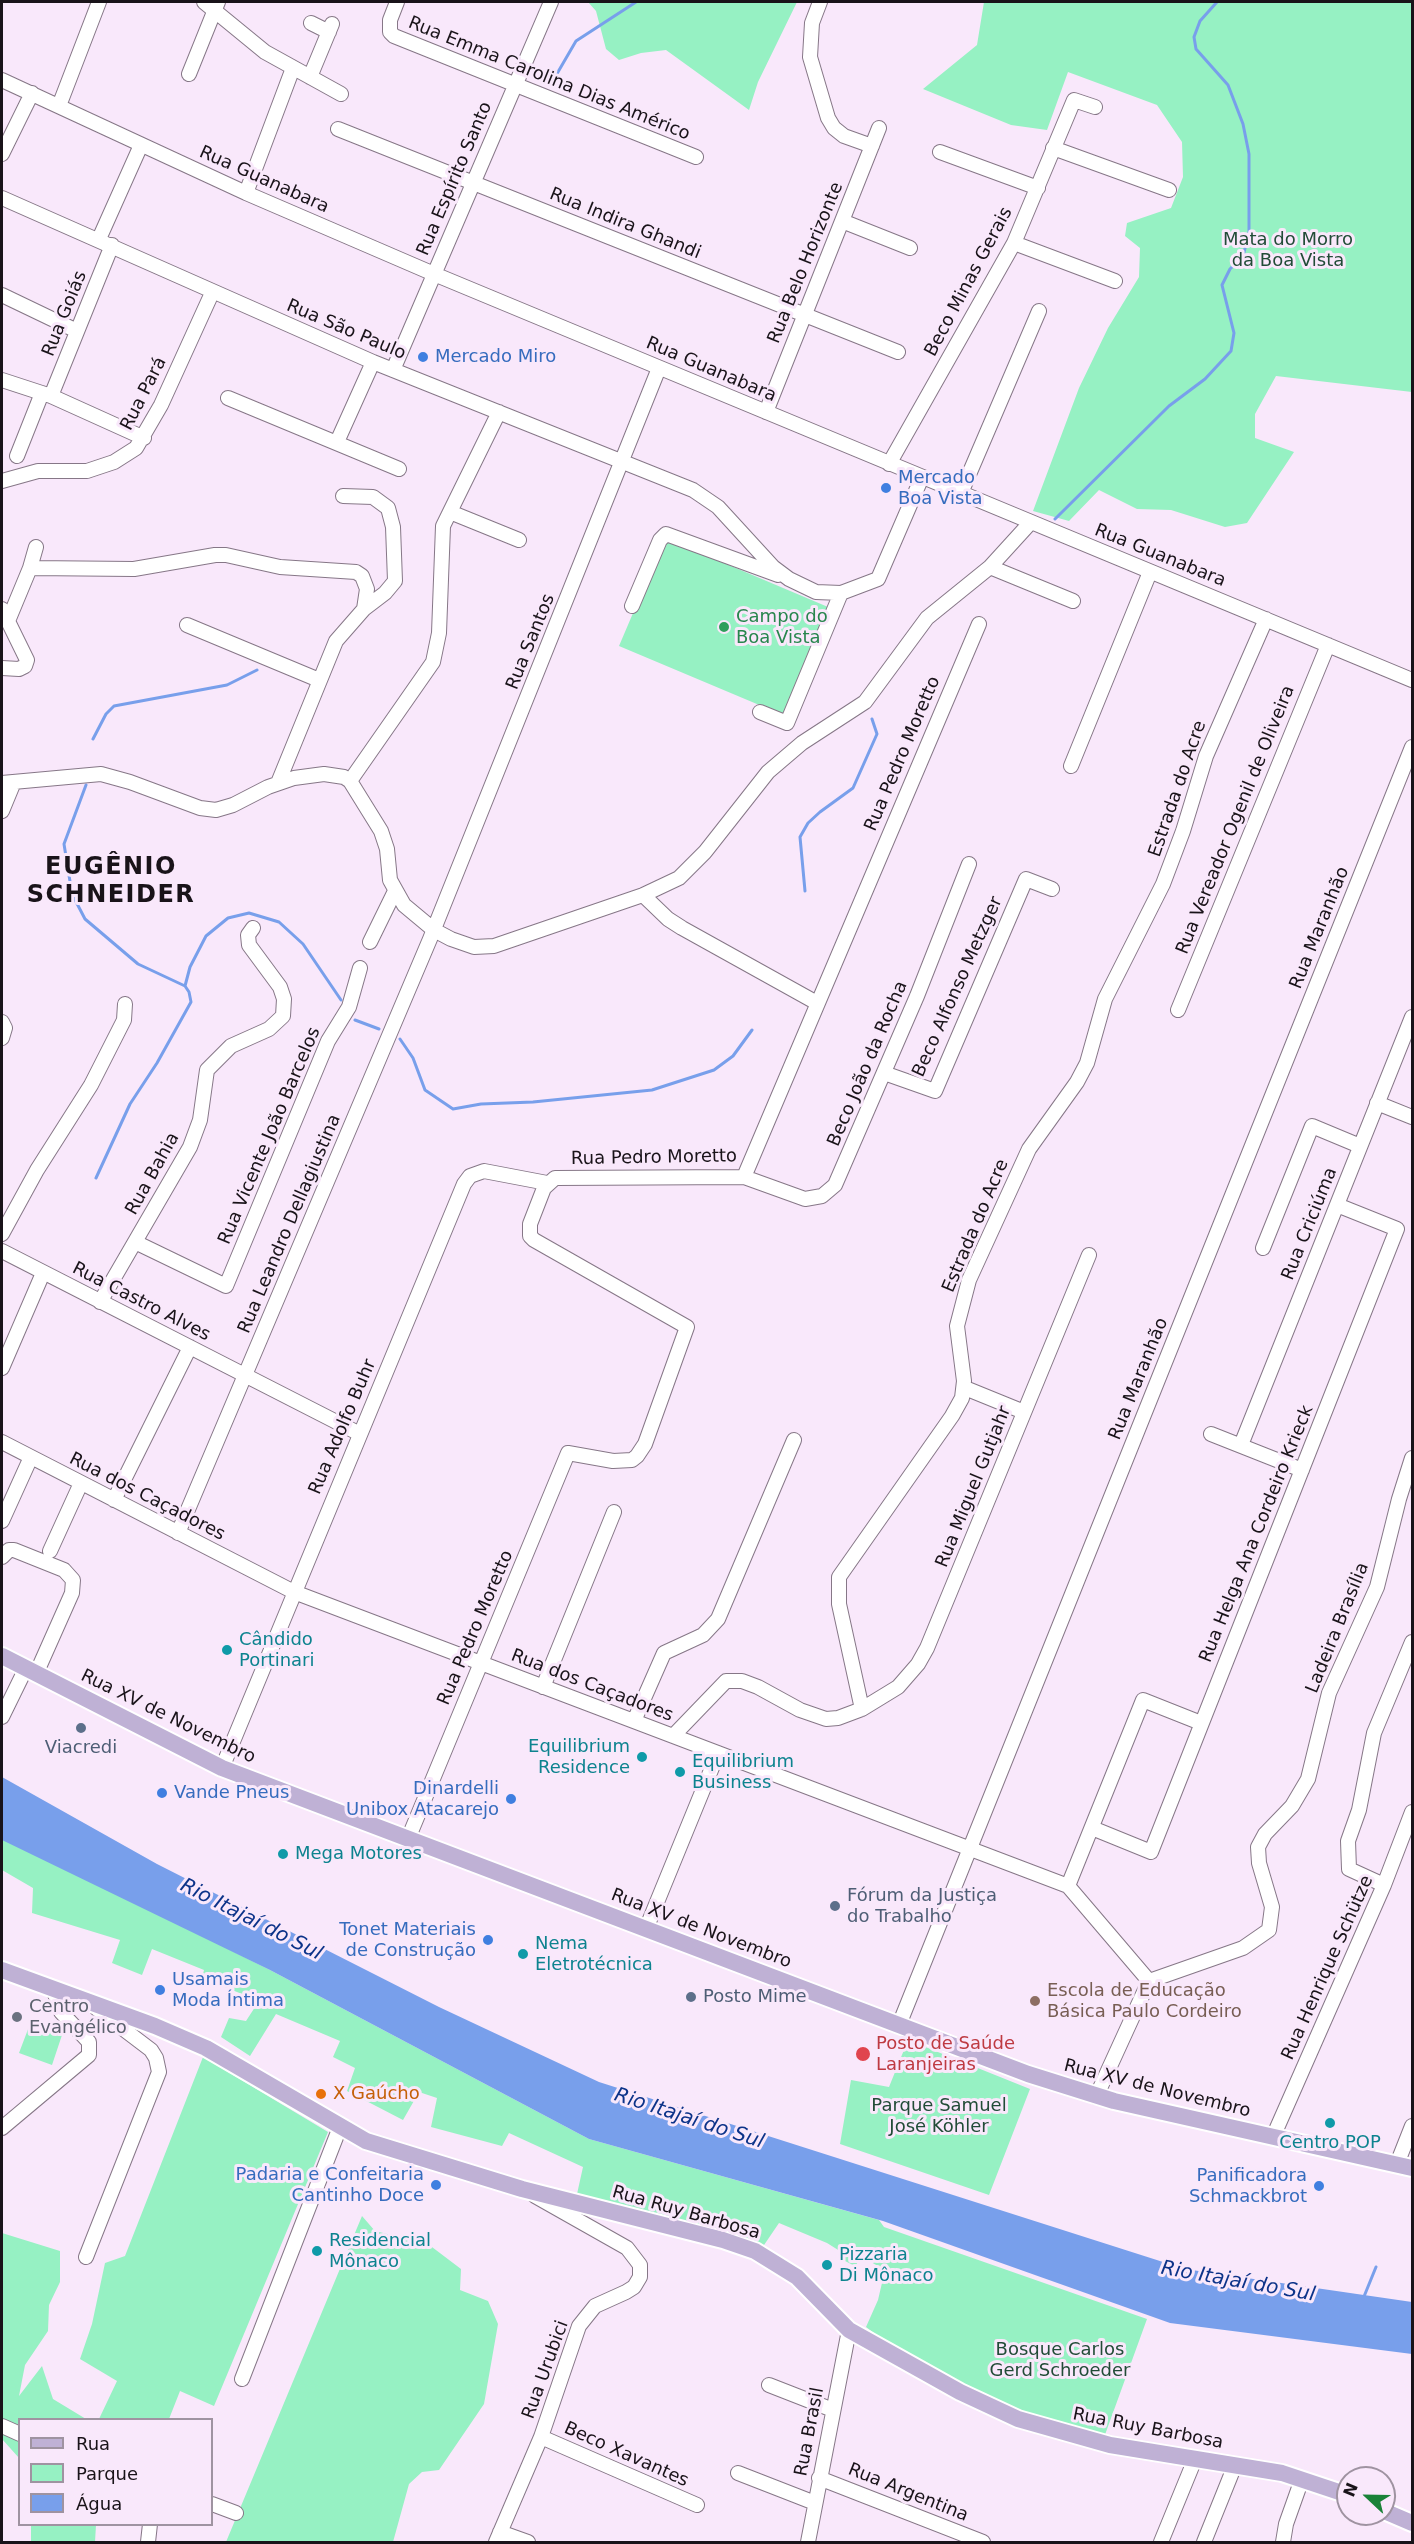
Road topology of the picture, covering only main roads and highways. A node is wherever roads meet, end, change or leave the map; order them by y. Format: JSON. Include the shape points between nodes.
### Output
{"nodes":[{"id":1,"x":2,"y":1656,"type":"edge"},
{"id":2,"x":2,"y":1970,"type":"edge"},
{"id":3,"x":1405,"y":2166,"type":"edge"},
{"id":4,"x":1336,"y":2491,"type":"edge"},
{"id":5,"x":1396,"y":2516,"type":"edge"},
{"id":6,"x":1413,"y":2523,"type":"edge"}],
"edges":[{"from":1,"to":3,"type":"main road","name":"Rua XV de Novembro","via":[[222,1768],[1028,2074],[1096,2097]]},
{"from":2,"to":4,"type":"main road","name":"Rua Ruy Barbosa","via":[[206,2048],[366,2141],[522,2189],[755,2251],[797,2277],[849,2330],[960,2392],[1018,2419],[1110,2445],[1235,2465],[1302,2479]]},
{"from":5,"to":6,"type":"main road"}]}
